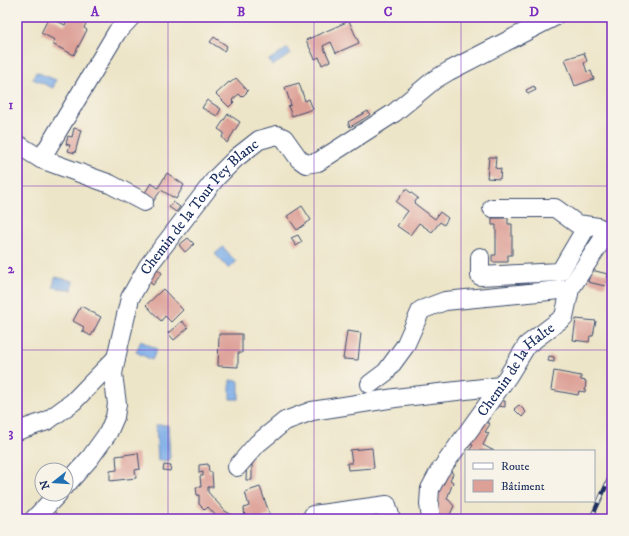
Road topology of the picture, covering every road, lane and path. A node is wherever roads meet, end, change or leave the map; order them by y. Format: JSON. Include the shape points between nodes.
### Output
{"nodes":[{"id":1,"x":131,"y":17,"type":"edge"},
{"id":2,"x":554,"y":17,"type":"edge"},
{"id":3,"x":17,"y":144,"type":"edge"},
{"id":4,"x":41,"y":159,"type":"junction"},
{"id":5,"x":144,"y":202,"type":"dead end"},
{"id":6,"x":492,"y":208,"type":"dead end"},
{"id":7,"x":587,"y":226,"type":"junction"},
{"id":8,"x":610,"y":227,"type":"edge"},
{"id":9,"x":480,"y":257,"type":"dead end"},
{"id":10,"x":570,"y":289,"type":"junction"},
{"id":11,"x":116,"y":358,"type":"junction"},
{"id":12,"x":370,"y":384,"type":"dead end"},
{"id":13,"x":501,"y":386,"type":"junction"},
{"id":14,"x":17,"y":431,"type":"edge"},
{"id":15,"x":237,"y":467,"type":"dead end"},
{"id":16,"x":74,"y":476,"type":"edge"},
{"id":17,"x":50,"y":502,"type":"edge"},
{"id":18,"x":312,"y":515,"type":"dead end"},
{"id":19,"x":34,"y":519,"type":"edge"},
{"id":20,"x":391,"y":519,"type":"edge"},
{"id":21,"x":431,"y":519,"type":"edge"}],
"edges":[{"from":1,"to":4,"type":"street","via":[[117,32]]},
{"from":2,"to":11,"type":"street","name":"Chemin de la Tour Pey Blanc","via":[[434,80],[394,113],[318,162],[306,164],[298,159],[284,138],[277,135],[259,140],[216,178],[148,266],[130,298]]},
{"from":3,"to":4,"type":"street"},
{"from":4,"to":5,"type":"street","via":[[110,184]]},
{"from":6,"to":7,"type":"street","via":[[555,208],[578,224]]},
{"from":7,"to":8,"type":"street"},
{"from":7,"to":9,"type":"street","via":[[560,272],[480,276]]},
{"from":8,"to":10,"type":"street","name":"Chemin de la Halte"},
{"from":10,"to":12,"type":"street","via":[[445,301],[421,310],[405,346],[386,372]]},
{"from":10,"to":13,"type":"street","name":"Chemin de la Halte","via":[[564,317],[527,345]]},
{"from":11,"to":14,"type":"street","via":[[73,402],[47,421]]},
{"from":11,"to":16,"type":"street","name":"Chemin de la Tour Pey Blanc","via":[[113,374],[117,404],[115,417],[108,433]]},
{"from":13,"to":15,"type":"street","via":[[395,398],[312,411],[285,421],[257,444]]},
{"from":13,"to":21,"type":"street","name":"Chemin de la Halte","via":[[433,483],[429,504]]},
{"from":17,"to":19,"type":"street"},
{"from":18,"to":20,"type":"street","via":[[387,505]]}]}
